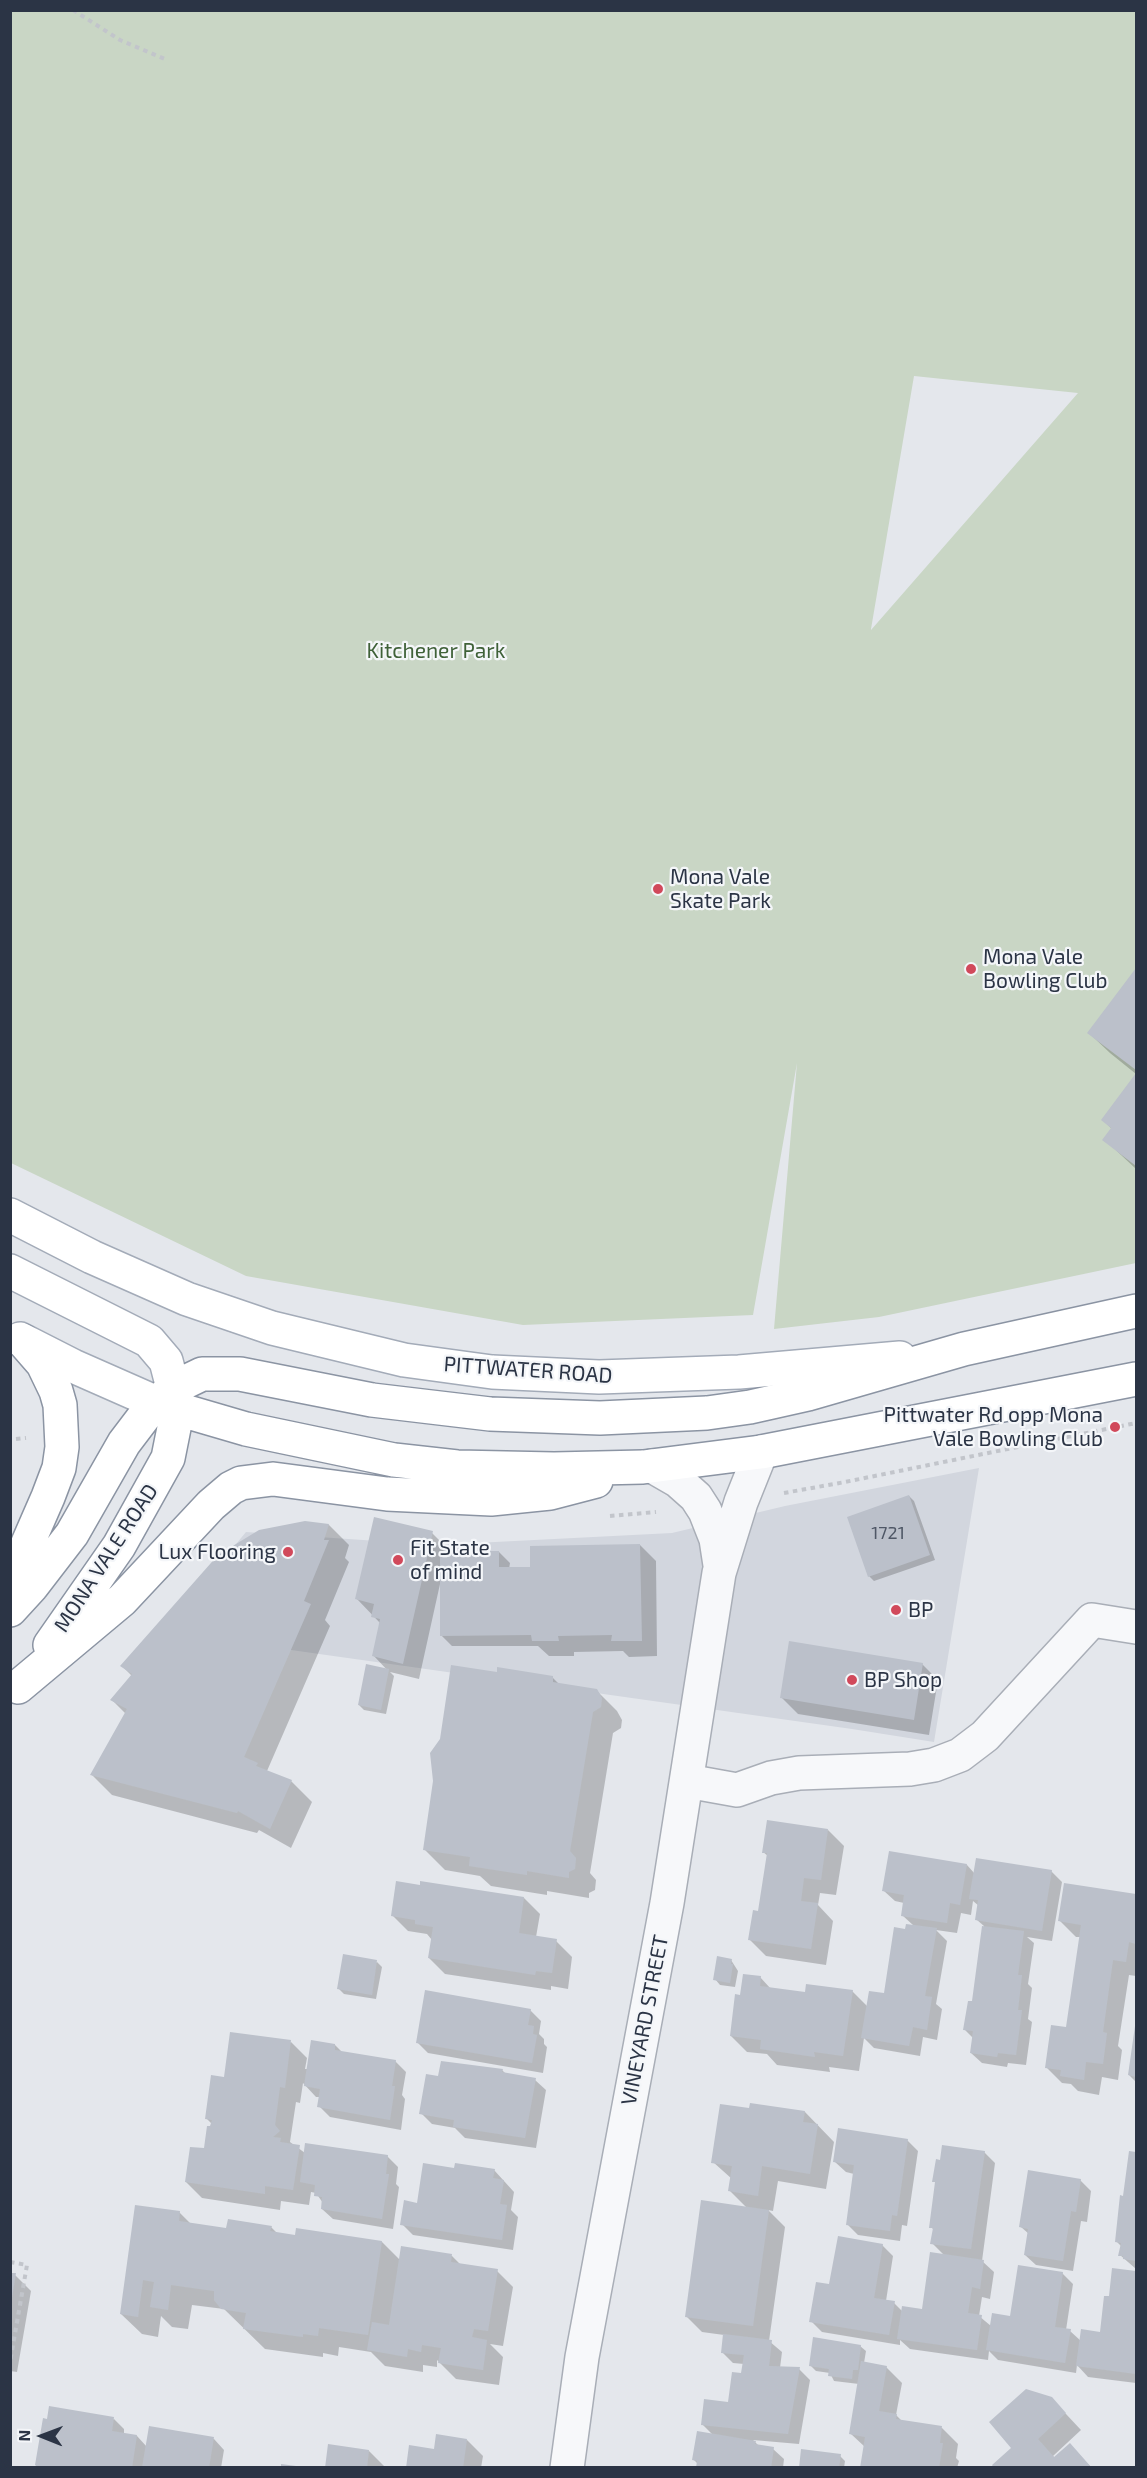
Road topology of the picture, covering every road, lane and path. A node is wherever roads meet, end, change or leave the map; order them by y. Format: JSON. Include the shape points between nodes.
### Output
{"nodes":[{"id":1,"x":73,"y":10,"type":"edge"},
{"id":2,"x":165,"y":59,"type":"dead end"},
{"id":3,"x":10,"y":1215,"type":"edge"},
{"id":4,"x":10,"y":1271,"type":"edge"},
{"id":5,"x":1137,"y":1311,"type":"edge"},
{"id":6,"x":17,"y":1338,"type":"edge"},
{"id":7,"x":964,"y":1349,"type":"junction"},
{"id":8,"x":1137,"y":1379,"type":"edge"},
{"id":9,"x":168,"y":1400,"type":"junction"},
{"id":10,"x":27,"y":1438,"type":"dead end"},
{"id":11,"x":16,"y":1439,"type":"dead end"},
{"id":12,"x":760,"y":1452,"type":"junction"},
{"id":13,"x":648,"y":1466,"type":"junction"},
{"id":14,"x":719,"y":1573,"type":"junction"},
{"id":15,"x":10,"y":1584,"type":"edge"},
{"id":16,"x":10,"y":1610,"type":"edge"},
{"id":17,"x":1137,"y":1627,"type":"edge"},
{"id":18,"x":14,"y":1691,"type":"edge"},
{"id":19,"x":687,"y":1780,"type":"junction"},
{"id":20,"x":10,"y":2262,"type":"edge"},
{"id":21,"x":10,"y":2362,"type":"edge"},
{"id":22,"x":567,"y":2468,"type":"edge"}],
"edges":[{"from":1,"to":2,"type":"path","via":[[120,40]]},
{"from":3,"to":7,"type":"main road","name":"PITTWATER ROAD","via":[[187,1299],[272,1328],[404,1360],[492,1372],[599,1377],[826,1366]]},
{"from":4,"to":9,"type":"main road","via":[[149,1341],[165,1361]]},
{"from":5,"to":7,"type":"main road","name":"PITTWATER ROAD"},
{"from":6,"to":9,"type":"main road"},
{"from":6,"to":15,"type":"main road","via":[[43,1364],[56,1391],[62,1447],[48,1497]]},
{"from":7,"to":9,"type":"main road","name":"PITTWATER ROAD","via":[[808,1394],[695,1414],[600,1418],[490,1414],[372,1400],[218,1372],[202,1374]]},
{"from":8,"to":12,"type":"main road"},
{"from":9,"to":13,"type":"main road","via":[[285,1438],[394,1460],[510,1470]]},
{"from":9,"to":16,"type":"main road","name":"MONA VALE ROAD","via":[[124,1443],[72,1534]]},
{"from":9,"to":18,"type":"main road","name":"MONA VALE ROAD","via":[[172,1446],[152,1489],[112,1556]]},
{"from":10,"to":11,"type":"path"},
{"from":12,"to":13,"type":"main road"},
{"from":12,"to":14,"type":"street","name":"VINEYARD STREET"},
{"from":13,"to":14,"type":"street","name":"VINEYARD STREET","via":[[687,1488],[705,1511],[719,1551]]},
{"from":13,"to":18,"type":"main road","via":[[550,1493],[491,1499],[387,1494],[273,1479],[241,1483],[211,1505],[122,1600]]},
{"from":14,"to":19,"type":"street","name":"VINEYARD STREET"},
{"from":17,"to":19,"type":"street","via":[[1092,1620],[985,1736],[960,1755],[934,1765],[799,1773],[737,1790]]},
{"from":19,"to":22,"type":"street","name":"VINEYARD STREET","via":[[668,1903],[582,2357]]},
{"from":20,"to":21,"type":"path","via":[[27,2265]]}]}
